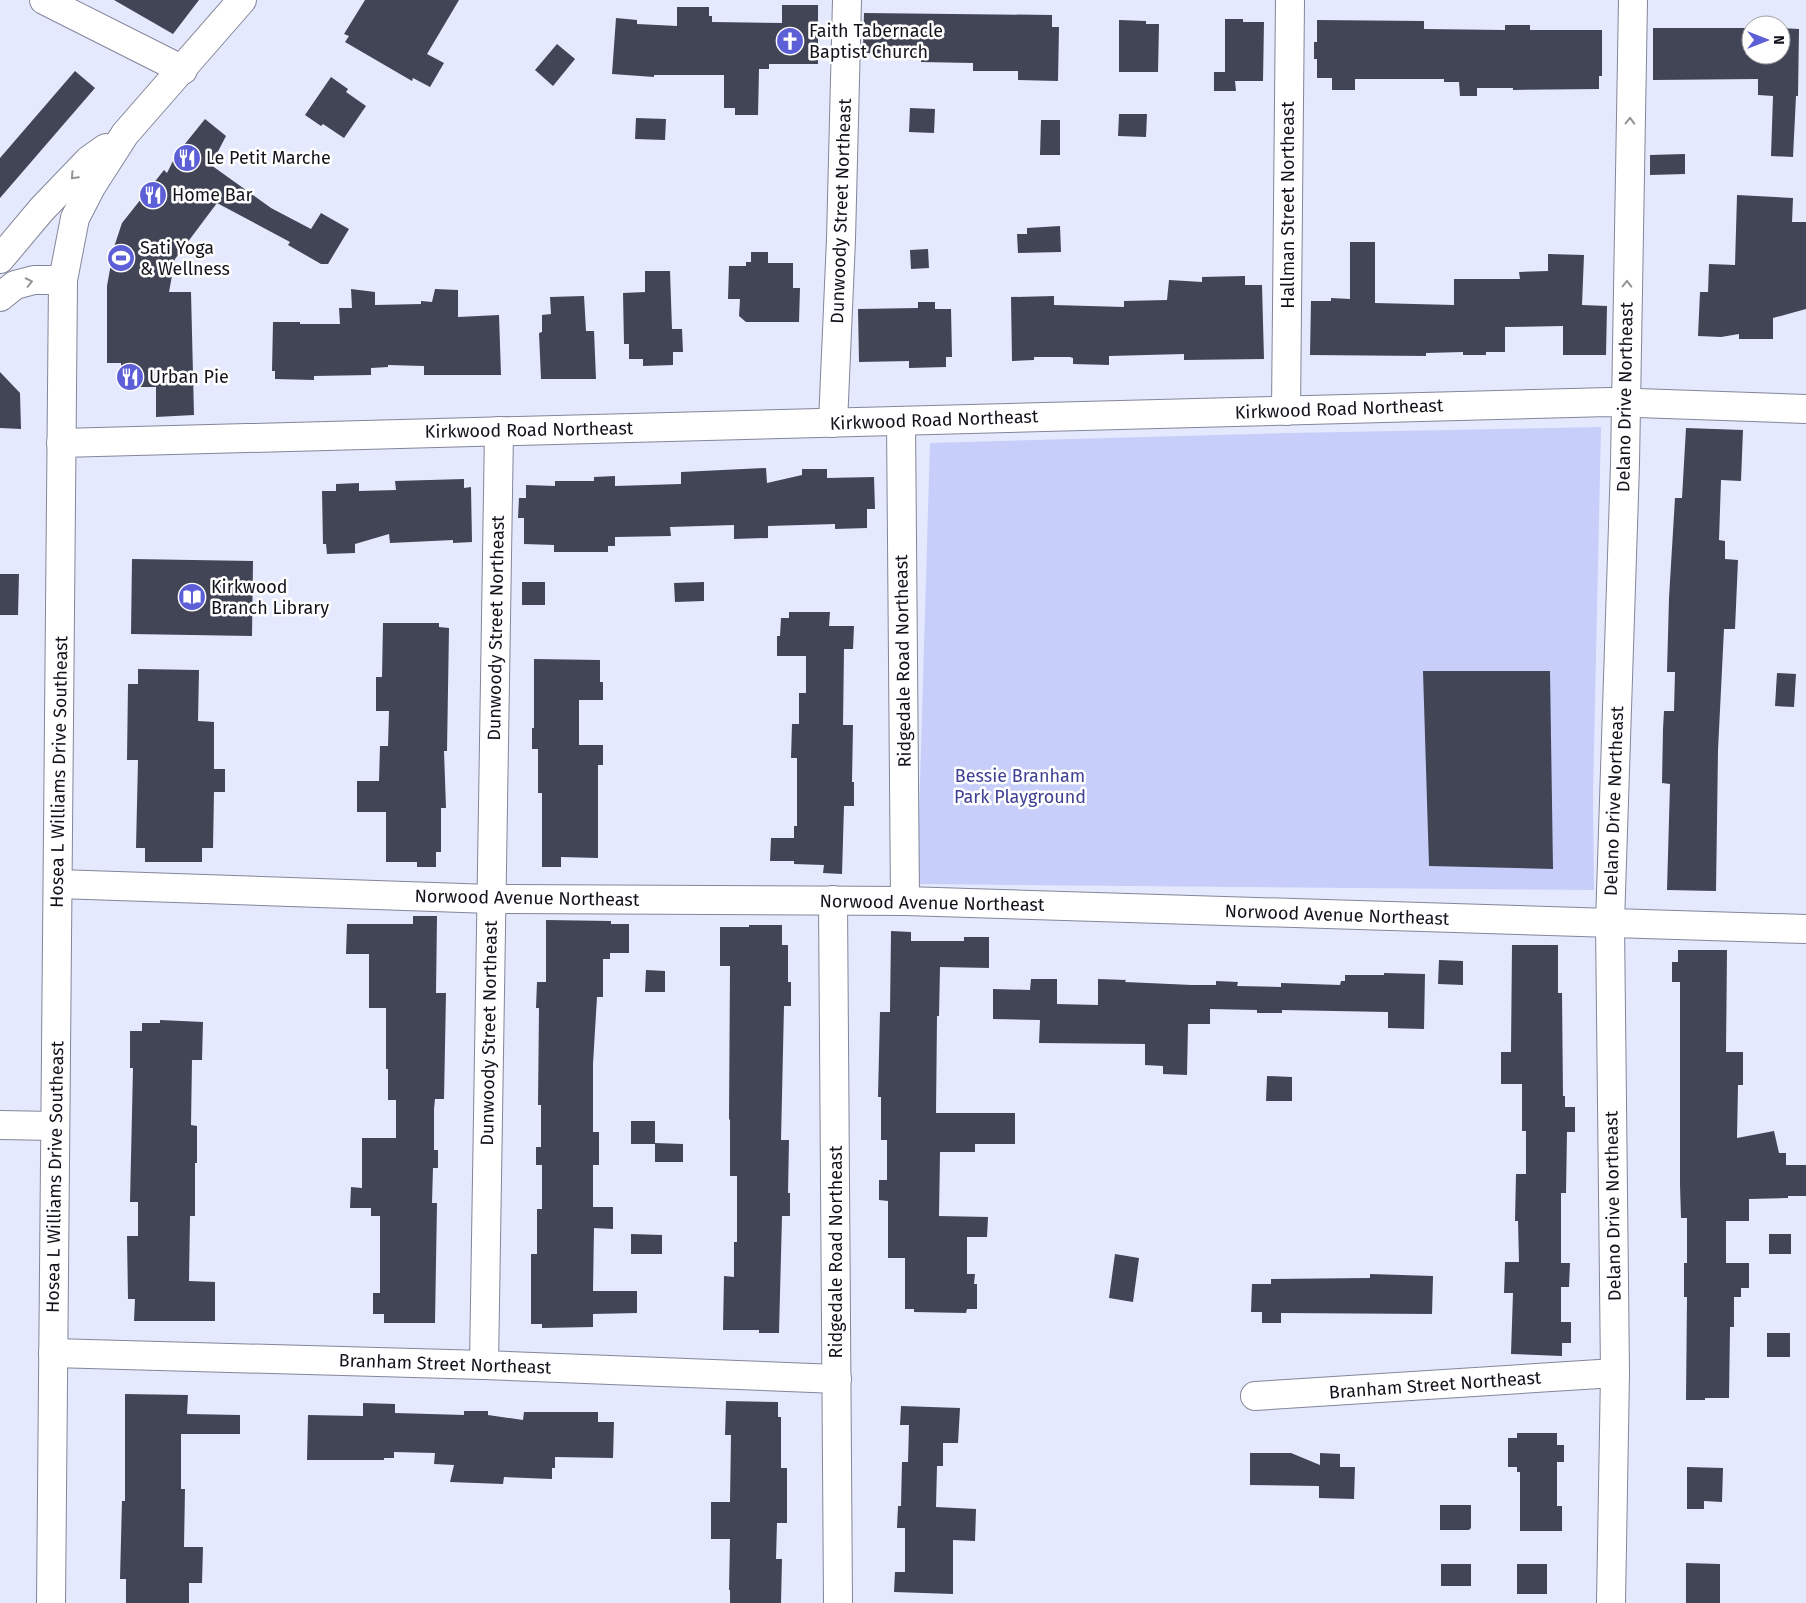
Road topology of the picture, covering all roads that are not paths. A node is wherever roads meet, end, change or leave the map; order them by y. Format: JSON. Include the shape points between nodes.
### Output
{"nodes":[{"id":1,"x":44,"y":0,"type":"edge"},
{"id":2,"x":242,"y":0,"type":"edge"},
{"id":3,"x":847,"y":0,"type":"edge"},
{"id":4,"x":1290,"y":0,"type":"edge"},
{"id":5,"x":1633,"y":0,"type":"edge"},
{"id":6,"x":183,"y":70,"type":"junction"},
{"id":7,"x":125,"y":134,"type":"junction"},
{"id":8,"x":0,"y":259,"type":"edge"},
{"id":9,"x":63,"y":280,"type":"junction"},
{"id":10,"x":0,"y":297,"type":"edge"},
{"id":11,"x":1625,"y":402,"type":"junction"},
{"id":12,"x":1806,"y":410,"type":"edge"},
{"id":13,"x":1286,"y":411,"type":"junction"},
{"id":14,"x":901,"y":421,"type":"junction"},
{"id":15,"x":833,"y":422,"type":"junction"},
{"id":16,"x":499,"y":431,"type":"junction"},
{"id":17,"x":62,"y":443,"type":"junction"},
{"id":18,"x":58,"y":884,"type":"junction"},
{"id":19,"x":491,"y":899,"type":"junction"},
{"id":20,"x":833,"y":900,"type":"junction"},
{"id":21,"x":905,"y":901,"type":"junction"},
{"id":22,"x":1610,"y":923,"type":"junction"},
{"id":23,"x":1806,"y":929,"type":"edge"},
{"id":24,"x":0,"y":1125,"type":"edge"},
{"id":25,"x":55,"y":1126,"type":"junction"},
{"id":26,"x":53,"y":1353,"type":"junction"},
{"id":27,"x":484,"y":1365,"type":"junction"},
{"id":28,"x":1615,"y":1373,"type":"junction"},
{"id":29,"x":837,"y":1379,"type":"junction"},
{"id":30,"x":1254,"y":1396,"type":"dead end"},
{"id":31,"x":51,"y":1603,"type":"edge"},
{"id":32,"x":838,"y":1603,"type":"edge"},
{"id":33,"x":1611,"y":1603,"type":"edge"}],
"edges":[{"from":1,"to":6,"type":"street"},
{"from":2,"to":6,"type":"street","name":"Hosea L Williams Drive Southeast"},
{"from":3,"to":15,"type":"street","name":"Dunwoody Street Northeast"},
{"from":4,"to":13,"type":"street","name":"Hallman Street Northeast"},
{"from":11,"to":5,"type":"street","name":"Delano Drive Northeast","one_way":true},
{"from":6,"to":7,"type":"street","name":"Hosea L Williams Drive Southeast"},
{"from":7,"to":8,"type":"street","one_way":true,"via":[[89,160]]},
{"from":7,"to":9,"type":"street","name":"Hosea L Williams Drive Southeast","via":[[75,218]]},
{"from":10,"to":9,"type":"street","one_way":true,"via":[[15,285],[34,280]]},
{"from":9,"to":17,"type":"street","name":"Hosea L Williams Drive Southeast"},
{"from":11,"to":12,"type":"street","name":"Kirkwood Road Northeast"},
{"from":11,"to":13,"type":"street","name":"Kirkwood Road Northeast"},
{"from":11,"to":22,"type":"street","name":"Delano Drive Northeast"},
{"from":13,"to":14,"type":"street","name":"Kirkwood Road Northeast"},
{"from":14,"to":15,"type":"street","name":"Kirkwood Road Northeast"},
{"from":14,"to":21,"type":"street","name":"Ridgedale Road Northeast"},
{"from":15,"to":16,"type":"street","name":"Kirkwood Road Northeast"},
{"from":16,"to":17,"type":"street","name":"Kirkwood Road Northeast"},
{"from":16,"to":19,"type":"street","name":"Dunwoody Street Northeast"},
{"from":17,"to":18,"type":"street","name":"Hosea L Williams Drive Southeast"},
{"from":18,"to":19,"type":"street","name":"Norwood Avenue Northeast"},
{"from":18,"to":25,"type":"street","name":"Hosea L Williams Drive Southeast"},
{"from":19,"to":20,"type":"street","name":"Norwood Avenue Northeast"},
{"from":19,"to":27,"type":"street","name":"Dunwoody Street Northeast"},
{"from":20,"to":21,"type":"street","name":"Norwood Avenue Northeast"},
{"from":20,"to":29,"type":"street","name":"Ridgedale Road Northeast"},
{"from":21,"to":22,"type":"street","name":"Norwood Avenue Northeast"},
{"from":22,"to":23,"type":"street","name":"Norwood Avenue Northeast"},
{"from":22,"to":28,"type":"street","name":"Delano Drive Northeast"},
{"from":24,"to":25,"type":"street"},
{"from":25,"to":26,"type":"street","name":"Hosea L Williams Drive Southeast"},
{"from":26,"to":27,"type":"street","name":"Branham Street Northeast"},
{"from":26,"to":31,"type":"street","name":"Hosea L Williams Drive Southeast"},
{"from":27,"to":29,"type":"street","name":"Branham Street Northeast"},
{"from":28,"to":30,"type":"street","name":"Branham Street Northeast"},
{"from":28,"to":33,"type":"street","name":"Delano Drive Northeast"},
{"from":29,"to":32,"type":"street","name":"Ridgedale Road Northeast"}]}
